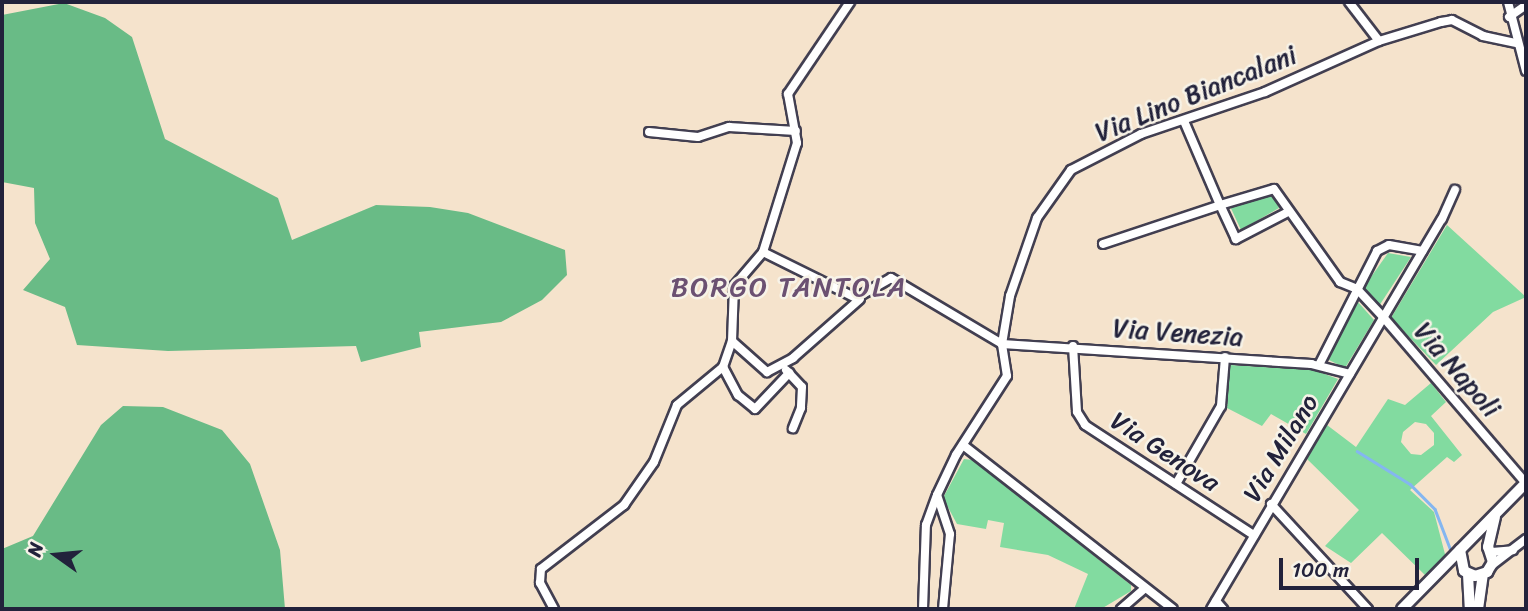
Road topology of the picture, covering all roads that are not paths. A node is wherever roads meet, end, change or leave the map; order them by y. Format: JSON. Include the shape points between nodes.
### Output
{"nodes":[{"id":1,"x":850,"y":2,"type":"edge"},
{"id":2,"x":1349,"y":2,"type":"edge"},
{"id":3,"x":1508,"y":2,"type":"edge"},
{"id":4,"x":1526,"y":5,"type":"edge"},
{"id":5,"x":1509,"y":17,"type":"junction"},
{"id":6,"x":1379,"y":41,"type":"junction"},
{"id":7,"x":1516,"y":43,"type":"junction"},
{"id":8,"x":1526,"y":71,"type":"edge"},
{"id":9,"x":1184,"y":121,"type":"junction"},
{"id":10,"x":796,"y":131,"type":"junction"},
{"id":11,"x":649,"y":132,"type":"dead end"},
{"id":12,"x":1455,"y":190,"type":"dead end"},
{"id":13,"x":1220,"y":205,"type":"junction"},
{"id":14,"x":1288,"y":212,"type":"junction"},
{"id":15,"x":1103,"y":244,"type":"dead end"},
{"id":16,"x":1422,"y":251,"type":"junction"},
{"id":17,"x":763,"y":252,"type":"junction"},
{"id":18,"x":1357,"y":289,"type":"junction"},
{"id":19,"x":859,"y":299,"type":"junction"},
{"id":20,"x":1383,"y":317,"type":"junction"},
{"id":21,"x":732,"y":341,"type":"junction"},
{"id":22,"x":1002,"y":344,"type":"junction"},
{"id":23,"x":1073,"y":346,"type":"junction"},
{"id":24,"x":1225,"y":357,"type":"junction"},
{"id":25,"x":782,"y":365,"type":"junction"},
{"id":26,"x":1319,"y":365,"type":"junction"},
{"id":27,"x":723,"y":367,"type":"junction"},
{"id":28,"x":789,"y":373,"type":"junction"},
{"id":29,"x":1350,"y":374,"type":"junction"},
{"id":30,"x":793,"y":428,"type":"dead end"},
{"id":31,"x":963,"y":445,"type":"junction"},
{"id":32,"x":1526,"y":483,"type":"edge"},
{"id":33,"x":1176,"y":484,"type":"junction"},
{"id":34,"x":937,"y":495,"type":"junction"},
{"id":35,"x":1271,"y":504,"type":"junction"},
{"id":36,"x":1496,"y":514,"type":"junction"},
{"id":37,"x":1254,"y":535,"type":"junction"},
{"id":38,"x":1526,"y":539,"type":"edge"},
{"id":39,"x":1472,"y":542,"type":"junction"},
{"id":40,"x":1490,"y":549,"type":"junction"},
{"id":41,"x":1460,"y":550,"type":"junction"},
{"id":42,"x":1513,"y":550,"type":"junction"},
{"id":43,"x":1492,"y":565,"type":"junction"},
{"id":44,"x":1464,"y":571,"type":"junction"},
{"id":45,"x":1483,"y":574,"type":"junction"},
{"id":46,"x":1431,"y":581,"type":"junction"},
{"id":47,"x":1145,"y":588,"type":"junction"},
{"id":48,"x":1213,"y":605,"type":"edge"},
{"id":49,"x":554,"y":609,"type":"edge"},
{"id":50,"x":923,"y":609,"type":"edge"},
{"id":51,"x":943,"y":609,"type":"edge"},
{"id":52,"x":1121,"y":609,"type":"edge"},
{"id":53,"x":1173,"y":609,"type":"edge"},
{"id":54,"x":1223,"y":609,"type":"edge"},
{"id":55,"x":1368,"y":609,"type":"edge"},
{"id":56,"x":1402,"y":609,"type":"edge"},
{"id":57,"x":1470,"y":609,"type":"edge"},
{"id":58,"x":1478,"y":609,"type":"edge"}],
"edges":[{"from":1,"to":10,"type":"street","via":[[788,94]]},
{"from":2,"to":6,"type":"street"},
{"from":3,"to":5,"type":"street"},
{"from":4,"to":5,"type":"street"},
{"from":5,"to":7,"type":"street"},
{"from":6,"to":7,"type":"street","name":"Via Lino Biancalani","via":[[1452,20],[1483,36]]},
{"from":6,"to":9,"type":"street","name":"Via Lino Biancalani","via":[[1265,92]]},
{"from":7,"to":8,"type":"street"},
{"from":9,"to":13,"type":"street"},
{"from":9,"to":22,"type":"street","name":"Via Lino Biancalani","via":[[1110,148],[1071,170],[1051,193],[1037,218],[1010,296]]},
{"from":10,"to":11,"type":"street","via":[[729,127],[698,138]]},
{"from":10,"to":17,"type":"street","via":[[791,168]]},
{"from":12,"to":16,"type":"street","name":"Via Milano"},
{"from":13,"to":14,"type":"street","name":"Via Napoli","via":[[1274,189]]},
{"from":13,"to":14,"type":"street","via":[[1236,239]]},
{"from":13,"to":15,"type":"street"},
{"from":14,"to":18,"type":"street","name":"Via Napoli","via":[[1340,282]]},
{"from":16,"to":18,"type":"street","via":[[1380,248]]},
{"from":16,"to":20,"type":"street","name":"Via Milano"},
{"from":17,"to":19,"type":"street"},
{"from":17,"to":21,"type":"street","via":[[734,286]]},
{"from":18,"to":20,"type":"street","name":"Via Napoli"},
{"from":18,"to":26,"type":"street"},
{"from":19,"to":22,"type":"street","via":[[891,278]]},
{"from":19,"to":25,"type":"street"},
{"from":20,"to":29,"type":"street","name":"Via Milano"},
{"from":20,"to":32,"type":"street","name":"Via Napoli"},
{"from":21,"to":25,"type":"street","via":[[767,372]]},
{"from":21,"to":27,"type":"street"},
{"from":22,"to":23,"type":"street","name":"Via Venezia"},
{"from":22,"to":31,"type":"street","name":"Via Lino Biancalani","via":[[1007,376]]},
{"from":23,"to":24,"type":"street","name":"Via Venezia"},
{"from":23,"to":33,"type":"street","name":"Via Genova","via":[[1077,412],[1085,425]]},
{"from":24,"to":26,"type":"street","name":"Via Venezia"},
{"from":24,"to":33,"type":"street","via":[[1221,406]]},
{"from":25,"to":28,"type":"street"},
{"from":26,"to":29,"type":"street","name":"Via Venezia"},
{"from":27,"to":28,"type":"street","via":[[738,395],[755,409]]},
{"from":27,"to":49,"type":"street","via":[[677,405],[654,462],[625,505],[541,569],[540,583]]},
{"from":28,"to":30,"type":"street","via":[[802,387],[801,408]]},
{"from":29,"to":35,"type":"street","name":"Via Milano"},
{"from":31,"to":34,"type":"street","name":"Via Lino Biancalani"},
{"from":31,"to":47,"type":"street"},
{"from":32,"to":36,"type":"main road"},
{"from":33,"to":37,"type":"street","name":"Via Genova"},
{"from":34,"to":50,"type":"street","name":"Via Lino Biancalani","via":[[926,525]]},
{"from":34,"to":51,"type":"street","via":[[950,534]]},
{"from":35,"to":37,"type":"street","name":"Via Milano"},
{"from":35,"to":55,"type":"street"},
{"from":36,"to":39,"type":"main road"},
{"from":36,"to":40,"type":"main road"},
{"from":37,"to":48,"type":"street","name":"Via Milano"},
{"from":38,"to":42,"type":"street"},
{"from":39,"to":40,"type":"main road"},
{"from":39,"to":41,"type":"main road"},
{"from":40,"to":42,"type":"street"},
{"from":40,"to":43,"type":"main road"},
{"from":41,"to":44,"type":"main road"},
{"from":41,"to":46,"type":"main road"},
{"from":42,"to":43,"type":"street"},
{"from":43,"to":45,"type":"main road"},
{"from":44,"to":45,"type":"main road"},
{"from":44,"to":46,"type":"main road"},
{"from":44,"to":57,"type":"street"},
{"from":45,"to":58,"type":"street"},
{"from":46,"to":56,"type":"main road"},
{"from":47,"to":52,"type":"street"},
{"from":47,"to":53,"type":"street"},
{"from":48,"to":54,"type":"street"}]}
